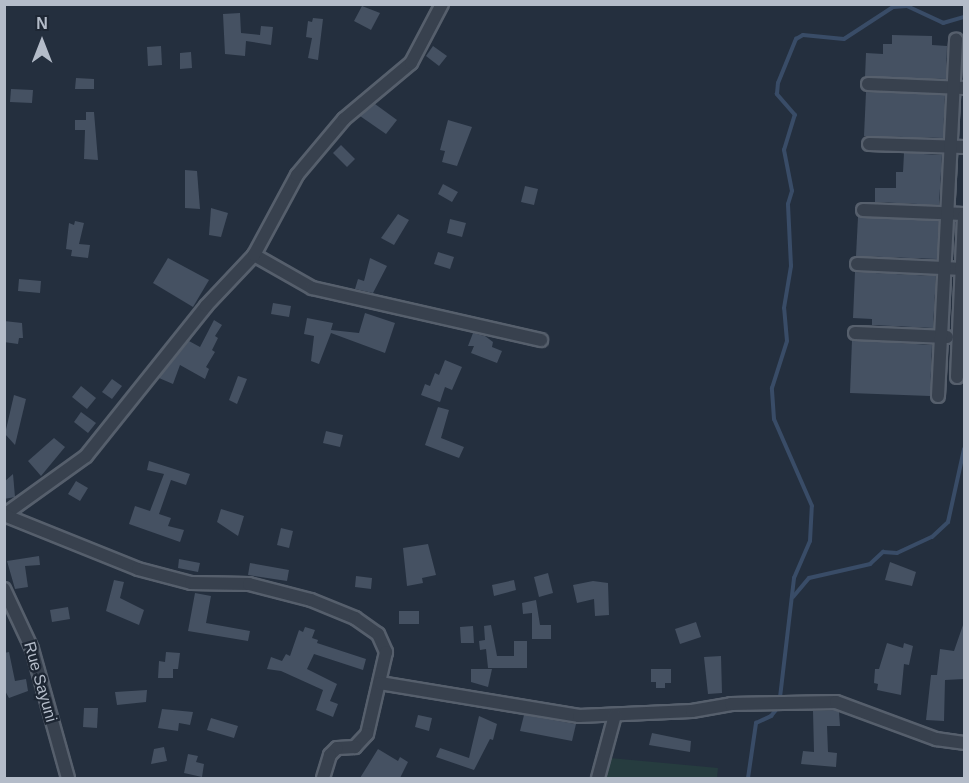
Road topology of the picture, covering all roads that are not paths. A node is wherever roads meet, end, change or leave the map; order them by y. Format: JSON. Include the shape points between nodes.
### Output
{"nodes":[{"id":1,"x":442,"y":4,"type":"edge"},
{"id":2,"x":956,"y":39,"type":"dead end"},
{"id":3,"x":868,"y":84,"type":"dead end"},
{"id":4,"x":959,"y":88,"type":"edge"},
{"id":5,"x":869,"y":144,"type":"dead end"},
{"id":6,"x":950,"y":147,"type":"junction"},
{"id":7,"x":964,"y":147,"type":"edge"},
{"id":8,"x":863,"y":210,"type":"dead end"},
{"id":9,"x":947,"y":213,"type":"junction"},
{"id":10,"x":964,"y":215,"type":"edge"},
{"id":11,"x":254,"y":255,"type":"junction"},
{"id":12,"x":857,"y":264,"type":"dead end"},
{"id":13,"x":944,"y":268,"type":"junction"},
{"id":14,"x":963,"y":269,"type":"edge"},
{"id":15,"x":855,"y":333,"type":"dead end"},
{"id":16,"x":941,"y":337,"type":"junction"},
{"id":17,"x":962,"y":338,"type":"edge"},
{"id":18,"x":541,"y":340,"type":"dead end"},
{"id":19,"x":957,"y":377,"type":"dead end"},
{"id":20,"x":938,"y":396,"type":"dead end"},
{"id":21,"x":4,"y":515,"type":"edge"},
{"id":22,"x":4,"y":589,"type":"edge"},
{"id":23,"x":380,"y":683,"type":"junction"},
{"id":24,"x":615,"y":715,"type":"junction"},
{"id":25,"x":964,"y":743,"type":"edge"},
{"id":26,"x":68,"y":778,"type":"edge"},
{"id":27,"x":323,"y":778,"type":"edge"},
{"id":28,"x":598,"y":778,"type":"edge"}],
"edges":[{"from":1,"to":11,"type":"street","via":[[411,63],[344,119],[297,175]]},
{"from":2,"to":4,"type":"street"},
{"from":3,"to":4,"type":"street"},
{"from":4,"to":6,"type":"street"},
{"from":5,"to":6,"type":"street"},
{"from":6,"to":7,"type":"street"},
{"from":6,"to":9,"type":"street"},
{"from":8,"to":9,"type":"street"},
{"from":9,"to":10,"type":"street"},
{"from":9,"to":13,"type":"street"},
{"from":10,"to":14,"type":"street"},
{"from":11,"to":18,"type":"street","via":[[312,288]]},
{"from":11,"to":21,"type":"street","via":[[206,306],[86,456]]},
{"from":12,"to":13,"type":"street"},
{"from":13,"to":14,"type":"street"},
{"from":13,"to":16,"type":"street"},
{"from":14,"to":17,"type":"street"},
{"from":15,"to":16,"type":"street"},
{"from":16,"to":17,"type":"street"},
{"from":16,"to":20,"type":"street"},
{"from":17,"to":19,"type":"street"},
{"from":21,"to":23,"type":"street","via":[[138,569],[191,583],[249,584],[356,618],[378,634],[386,652]]},
{"from":22,"to":26,"type":"street","name":"Rue Sayuni","via":[[32,649]]},
{"from":23,"to":24,"type":"street","via":[[579,716]]},
{"from":23,"to":27,"type":"street","via":[[367,734],[355,747],[337,748],[330,755]]},
{"from":24,"to":25,"type":"street","via":[[692,711],[731,704],[836,702],[936,739]]},
{"from":24,"to":28,"type":"street"}]}
